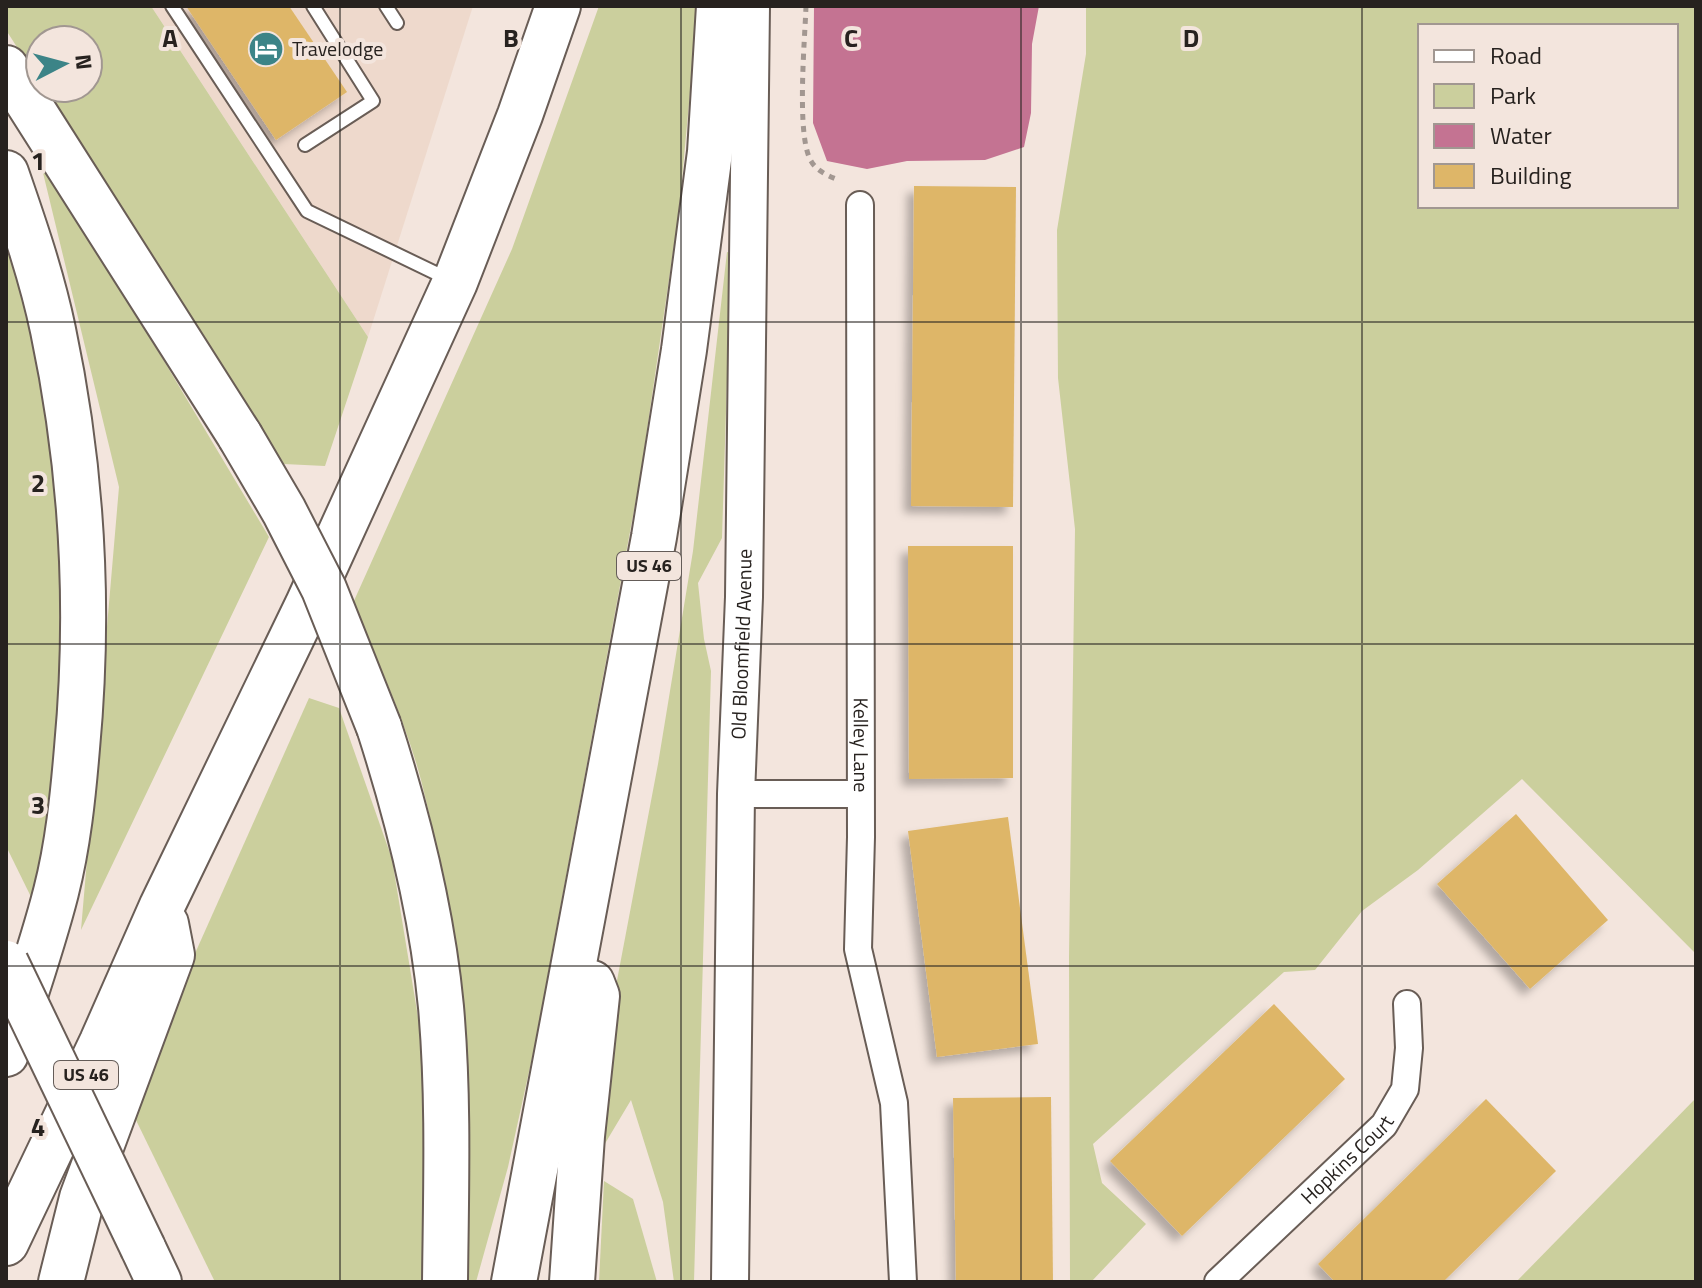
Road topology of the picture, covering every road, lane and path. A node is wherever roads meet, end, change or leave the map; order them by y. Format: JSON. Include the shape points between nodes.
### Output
{"nodes":[{"id":1,"x":172,"y":6,"type":"edge"},
{"id":2,"x":313,"y":6,"type":"edge"},
{"id":3,"x":386,"y":6,"type":"edge"},
{"id":4,"x":558,"y":6,"type":"edge"},
{"id":5,"x":719,"y":6,"type":"edge"},
{"id":6,"x":751,"y":6,"type":"edge"},
{"id":7,"x":806,"y":6,"type":"edge"},
{"id":8,"x":397,"y":23,"type":"dead end"},
{"id":9,"x":6,"y":68,"type":"edge"},
{"id":10,"x":305,"y":145,"type":"dead end"},
{"id":11,"x":6,"y":173,"type":"edge"},
{"id":12,"x":836,"y":179,"type":"dead end"},
{"id":13,"x":860,"y":205,"type":"dead end"},
{"id":14,"x":455,"y":282,"type":"junction"},
{"id":15,"x":736,"y":794,"type":"junction"},
{"id":16,"x":860,"y":794,"type":"junction"},
{"id":17,"x":162,"y":906,"type":"junction"},
{"id":18,"x":578,"y":952,"type":"junction"},
{"id":19,"x":6,"y":963,"type":"edge"},
{"id":20,"x":1407,"y":1004,"type":"dead end"},
{"id":21,"x":6,"y":1054,"type":"edge"},
{"id":22,"x":6,"y":1243,"type":"edge"},
{"id":23,"x":151,"y":1265,"type":"edge"},
{"id":24,"x":61,"y":1282,"type":"edge"},
{"id":25,"x":445,"y":1282,"type":"edge"},
{"id":26,"x":514,"y":1282,"type":"edge"},
{"id":27,"x":572,"y":1282,"type":"edge"},
{"id":28,"x":730,"y":1282,"type":"edge"},
{"id":29,"x":903,"y":1282,"type":"edge"},
{"id":30,"x":1218,"y":1282,"type":"edge"}],
"edges":[{"from":1,"to":14,"type":"lane","via":[[307,211]]},
{"from":2,"to":10,"type":"lane","via":[[373,101]]},
{"from":3,"to":8,"type":"lane"},
{"from":4,"to":14,"type":"highway","number":"US 46"},
{"from":5,"to":18,"type":"highway","number":"US 46","via":[[710,152],[684,350]]},
{"from":6,"to":15,"type":"street","name":"Old Bloomfield Avenue","via":[[744,597]]},
{"from":7,"to":12,"type":"path","via":[[803,138],[816,168]]},
{"from":9,"to":25,"type":"highway","bridge":true,"via":[[284,511],[324,589],[379,727],[400,789],[420,878],[440,1003]]},
{"from":11,"to":21,"type":"highway","via":[[53,331],[76,474],[83,600],[82,695],[72,805],[56,891]]},
{"from":13,"to":16,"type":"street","name":"Kelley Lane"},
{"from":14,"to":17,"type":"highway","number":"US 46"},
{"from":15,"to":16,"type":"street"},
{"from":15,"to":28,"type":"street","name":"Old Bloomfield Avenue"},
{"from":16,"to":29,"type":"street","name":"Kelley Lane","via":[[858,949],[894,1103]]},
{"from":17,"to":22,"type":"highway","number":"US 46"},
{"from":17,"to":24,"type":"highway","via":[[172,955],[82,1198]]},
{"from":18,"to":26,"type":"highway","number":"US 46"},
{"from":18,"to":27,"type":"highway","via":[[597,996]]},
{"from":19,"to":23,"type":"highway","bridge":true},
{"from":20,"to":30,"type":"street","name":"Hopkins Court","via":[[1405,1089],[1384,1125]]}]}
